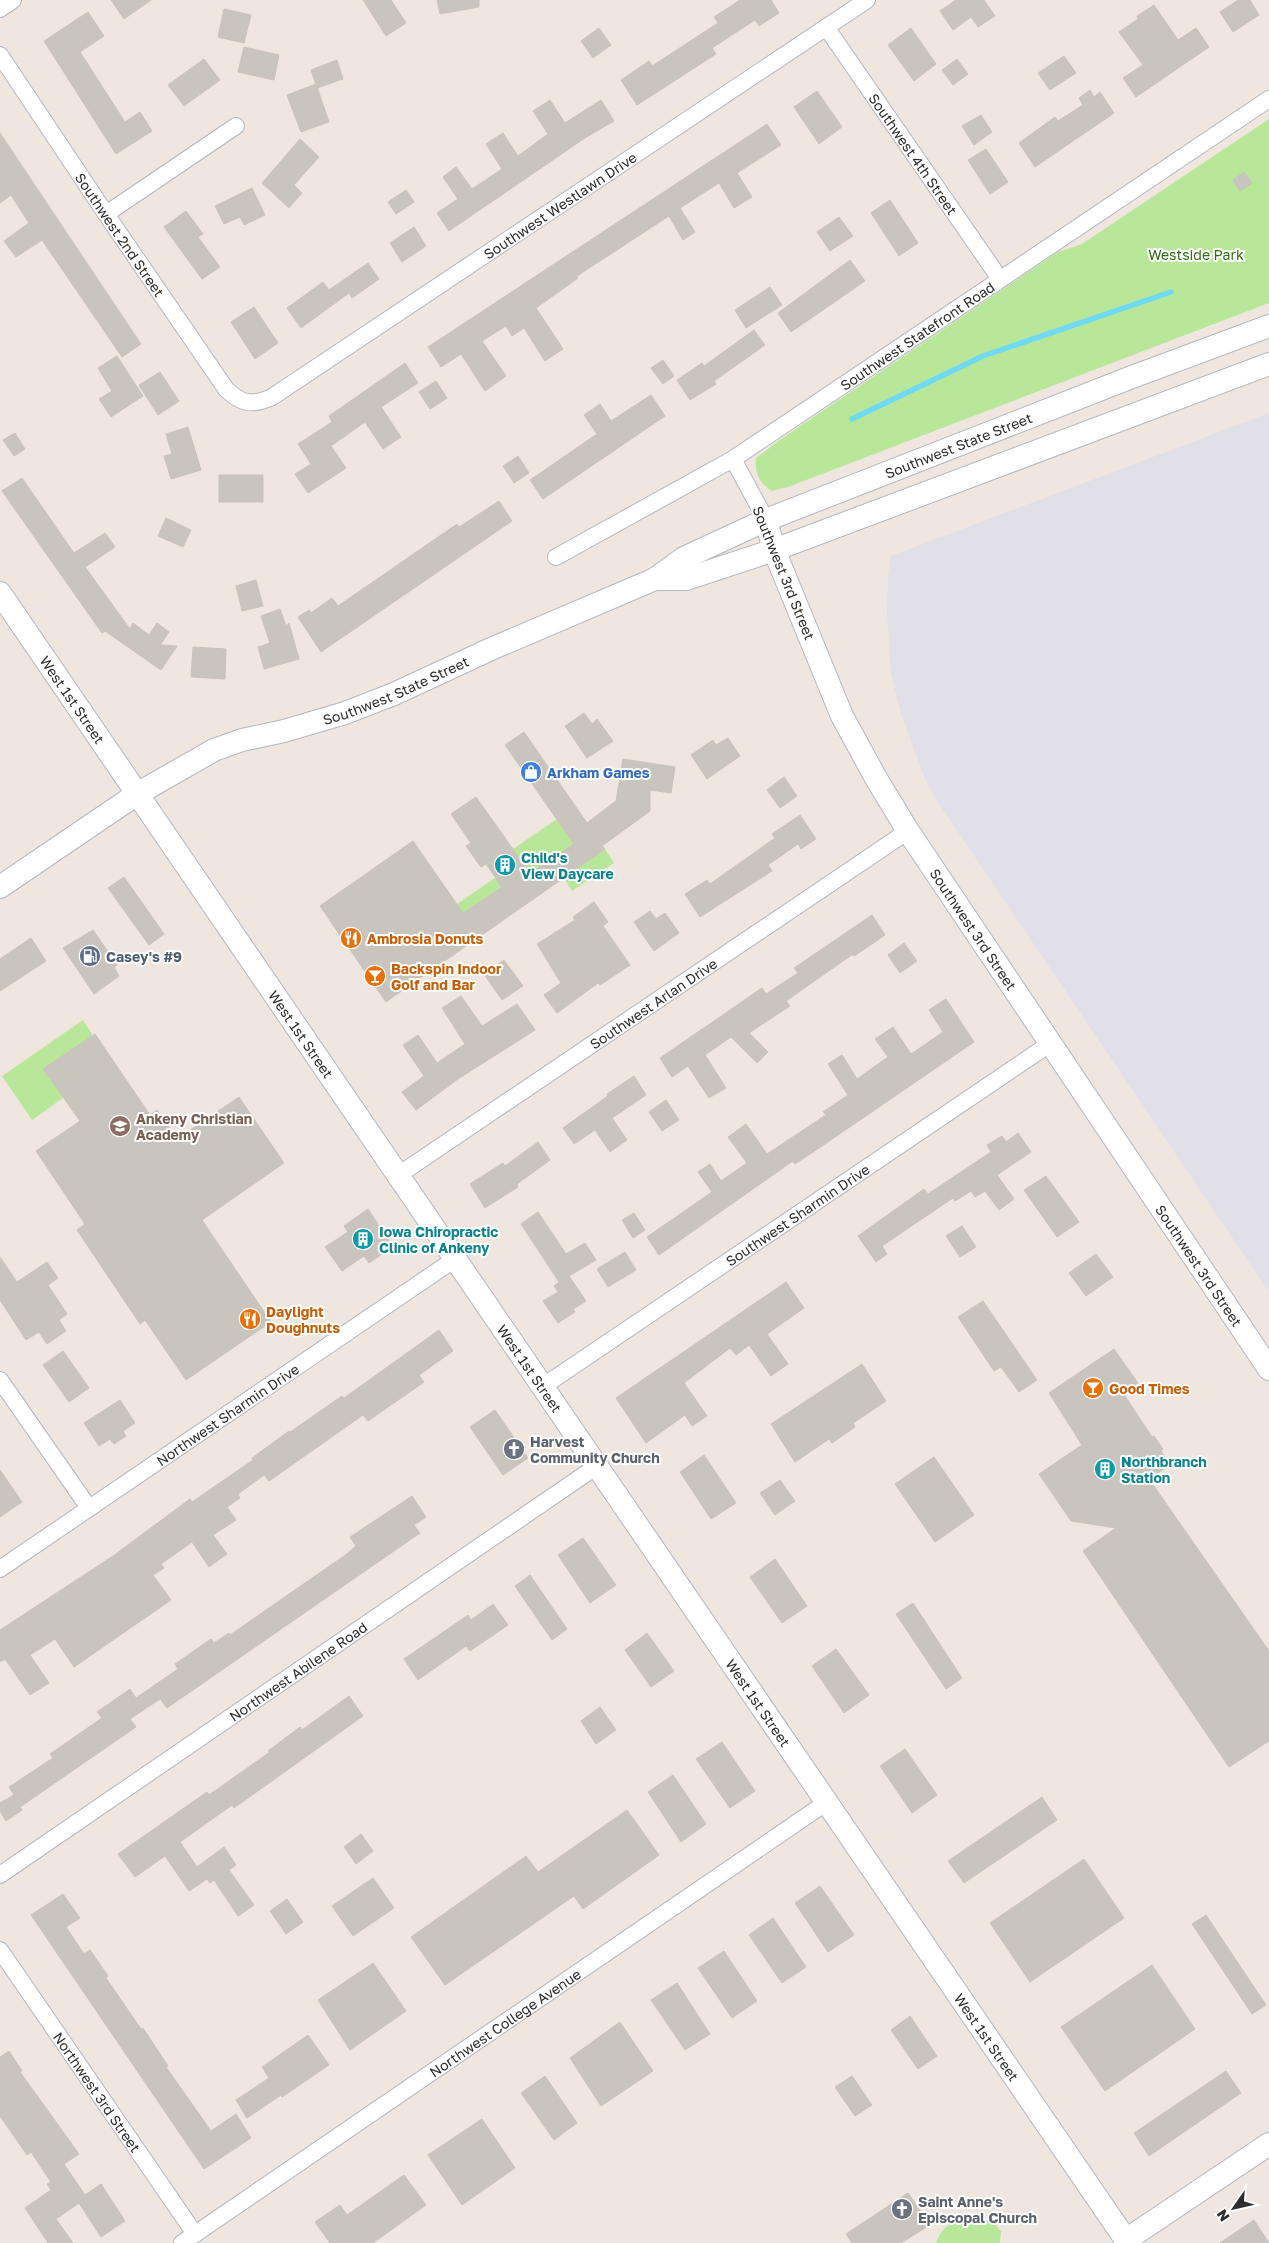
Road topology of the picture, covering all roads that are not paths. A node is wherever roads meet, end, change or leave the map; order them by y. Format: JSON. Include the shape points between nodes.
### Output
{"nodes":[{"id":1,"x":13,"y":0,"type":"edge"},
{"id":2,"x":867,"y":0,"type":"edge"},
{"id":3,"x":0,"y":8,"type":"edge"},
{"id":4,"x":826,"y":27,"type":"junction"},
{"id":5,"x":0,"y":55,"type":"edge"},
{"id":6,"x":1269,"y":99,"type":"edge"},
{"id":7,"x":236,"y":126,"type":"dead end"},
{"id":8,"x":106,"y":214,"type":"junction"},
{"id":9,"x":1000,"y":279,"type":"junction"},
{"id":10,"x":1269,"y":326,"type":"edge"},
{"id":11,"x":1269,"y":364,"type":"edge"},
{"id":12,"x":250,"y":404,"type":"joint"},
{"id":13,"x":732,"y":459,"type":"junction"},
{"id":14,"x":766,"y":520,"type":"junction"},
{"id":15,"x":774,"y":550,"type":"junction"},
{"id":16,"x":556,"y":557,"type":"dead end"},
{"id":17,"x":654,"y":579,"type":"junction"},
{"id":18,"x":0,"y":593,"type":"edge"},
{"id":19,"x":137,"y":794,"type":"junction"},
{"id":20,"x":908,"y":831,"type":"junction"},
{"id":21,"x":0,"y":888,"type":"edge"},
{"id":22,"x":1051,"y":1043,"type":"junction"},
{"id":23,"x":397,"y":1176,"type":"junction"},
{"id":24,"x":455,"y":1259,"type":"junction"},
{"id":25,"x":1269,"y":1369,"type":"edge"},
{"id":26,"x":0,"y":1380,"type":"edge"},
{"id":27,"x":542,"y":1387,"type":"junction"},
{"id":28,"x":597,"y":1466,"type":"junction"},
{"id":29,"x":89,"y":1508,"type":"junction"},
{"id":30,"x":0,"y":1569,"type":"edge"},
{"id":31,"x":827,"y":1802,"type":"junction"},
{"id":32,"x":0,"y":1875,"type":"edge"},
{"id":33,"x":0,"y":1950,"type":"edge"},
{"id":34,"x":1269,"y":2144,"type":"edge"},
{"id":35,"x":188,"y":2239,"type":"edge"},
{"id":36,"x":1125,"y":2242,"type":"edge"}],
"edges":[{"from":1,"to":3,"type":"street"},
{"from":2,"to":4,"type":"street","name":"Southwest Westlawn Drive"},
{"from":4,"to":9,"type":"street","name":"Southwest 4th Street"},
{"from":4,"to":12,"type":"street","name":"Southwest Westlawn Drive","via":[[272,397]]},
{"from":5,"to":8,"type":"street","name":"Southwest 2nd Street"},
{"from":6,"to":9,"type":"street","name":"Southwest Statefront Road"},
{"from":7,"to":8,"type":"street"},
{"from":8,"to":12,"type":"street","name":"Southwest 2nd Street","via":[[226,389],[241,402]]},
{"from":9,"to":13,"type":"street","name":"Southwest Statefront Road"},
{"from":10,"to":14,"type":"main road","name":"Southwest State Street"},
{"from":11,"to":15,"type":"main road","name":"Southwest State Street"},
{"from":13,"to":14,"type":"street","name":"Southwest 3rd Street"},
{"from":13,"to":16,"type":"street","name":"Southwest Statefront Road"},
{"from":14,"to":15,"type":"main road","name":"Southwest 3rd Street"},
{"from":14,"to":17,"type":"main road","name":"Southwest State Street","via":[[684,558]]},
{"from":15,"to":17,"type":"main road","name":"Southwest State Street","via":[[686,579]]},
{"from":15,"to":20,"type":"main road","name":"Southwest 3rd Street","via":[[842,716]]},
{"from":17,"to":19,"type":"main road","name":"Southwest State Street","via":[[346,713],[214,750]]},
{"from":18,"to":19,"type":"main road","name":"West 1st Street"},
{"from":19,"to":21,"type":"main road","name":"Southwest State Street"},
{"from":19,"to":23,"type":"main road","name":"West 1st Street"},
{"from":20,"to":22,"type":"main road","name":"Southwest 3rd Street"},
{"from":20,"to":23,"type":"street","name":"Southwest Arlan Drive"},
{"from":22,"to":25,"type":"main road","name":"Southwest 3rd Street"},
{"from":22,"to":27,"type":"street","name":"Southwest Sharmin Drive"},
{"from":23,"to":24,"type":"main road","name":"West 1st Street"},
{"from":24,"to":27,"type":"main road","name":"West 1st Street"},
{"from":24,"to":29,"type":"street","name":"Northwest Sharmin Drive"},
{"from":26,"to":29,"type":"street"},
{"from":27,"to":28,"type":"main road","name":"West 1st Street"},
{"from":28,"to":31,"type":"main road","name":"West 1st Street"},
{"from":28,"to":32,"type":"street","name":"Northwest Abilene Road"},
{"from":29,"to":30,"type":"street","name":"Northwest Sharmin Drive"},
{"from":31,"to":35,"type":"street","name":"Northwest College Avenue"},
{"from":31,"to":36,"type":"main road","name":"West 1st Street"},
{"from":33,"to":35,"type":"street","name":"Northwest 3rd Street"},
{"from":34,"to":36,"type":"main road"}]}
